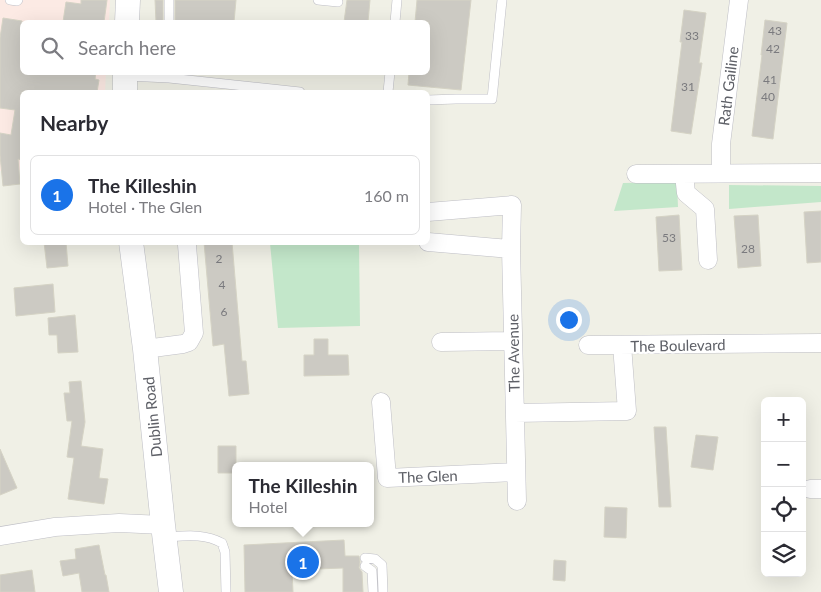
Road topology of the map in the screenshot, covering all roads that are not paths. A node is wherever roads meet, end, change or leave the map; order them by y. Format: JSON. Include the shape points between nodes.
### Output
{"nodes":[{"id":1,"x":10,"y":0,"type":"edge"},
{"id":2,"x":18,"y":0,"type":"edge"},
{"id":3,"x":128,"y":0,"type":"edge"},
{"id":4,"x":168,"y":0,"type":"edge"},
{"id":5,"x":318,"y":0,"type":"edge"},
{"id":6,"x":397,"y":0,"type":"edge"},
{"id":7,"x":502,"y":0,"type":"edge"},
{"id":8,"x":739,"y":0,"type":"edge"},
{"id":9,"x":338,"y":2,"type":"dead end"},
{"id":10,"x":127,"y":20,"type":"edge"},
{"id":11,"x":169,"y":20,"type":"edge"},
{"id":12,"x":395,"y":20,"type":"edge"},
{"id":13,"x":169,"y":75,"type":"edge"},
{"id":14,"x":390,"y":75,"type":"edge"},
{"id":15,"x":125,"y":80,"type":"edge"},
{"id":16,"x":285,"y":90,"type":"edge"},
{"id":17,"x":388,"y":90,"type":"edge"},
{"id":18,"x":430,"y":100,"type":"edge"},
{"id":19,"x":721,"y":173,"type":"junction"},
{"id":20,"x":821,"y":173,"type":"edge"},
{"id":21,"x":636,"y":174,"type":"dead end"},
{"id":22,"x":684,"y":174,"type":"junction"},
{"id":23,"x":430,"y":212,"type":"edge"},
{"id":24,"x":430,"y":242,"type":"edge"},
{"id":25,"x":131,"y":245,"type":"edge"},
{"id":26,"x":187,"y":245,"type":"dead end"},
{"id":27,"x":511,"y":249,"type":"junction"},
{"id":28,"x":708,"y":260,"type":"dead end"},
{"id":29,"x":513,"y":340,"type":"junction"},
{"id":30,"x":441,"y":342,"type":"dead end"},
{"id":31,"x":821,"y":343,"type":"edge"},
{"id":32,"x":588,"y":345,"type":"dead end"},
{"id":33,"x":622,"y":346,"type":"junction"},
{"id":34,"x":145,"y":349,"type":"junction"},
{"id":35,"x":381,"y":402,"type":"dead end"},
{"id":36,"x":515,"y":413,"type":"junction"},
{"id":37,"x":516,"y":472,"type":"junction"},
{"id":38,"x":517,"y":501,"type":"dead end"},
{"id":39,"x":163,"y":531,"type":"junction"},
{"id":40,"x":0,"y":536,"type":"edge"},
{"id":41,"x":171,"y":592,"type":"edge"},
{"id":42,"x":226,"y":592,"type":"edge"},
{"id":43,"x":373,"y":592,"type":"edge"},
{"id":44,"x":383,"y":592,"type":"edge"}],
"edges":[{"from":1,"to":2,"type":"lane"},
{"from":3,"to":10,"type":"main road"},
{"from":4,"to":11,"type":"lane"},
{"from":5,"to":9,"type":"lane"},
{"from":6,"to":12,"type":"lane"},
{"from":7,"to":18,"type":"lane","via":[[492,100]]},
{"from":8,"to":19,"type":"street","name":"Rath Gailine","via":[[721,144]]},
{"from":13,"to":15,"type":"lane"},
{"from":13,"to":16,"type":"lane"},
{"from":14,"to":17,"type":"lane"},
{"from":19,"to":20,"type":"street"},
{"from":19,"to":22,"type":"street"},
{"from":21,"to":22,"type":"street"},
{"from":22,"to":28,"type":"street","via":[[686,193],[705,209]]},
{"from":23,"to":27,"type":"street","name":"The Avenue","via":[[512,205]]},
{"from":24,"to":27,"type":"street"},
{"from":25,"to":34,"type":"main road","name":"Dublin Road"},
{"from":26,"to":34,"type":"street","via":[[194,333],[189,342],[183,344]]},
{"from":27,"to":29,"type":"street","name":"The Avenue"},
{"from":29,"to":30,"type":"street"},
{"from":29,"to":36,"type":"street","name":"The Avenue"},
{"from":31,"to":33,"type":"street","name":"The Boulevard"},
{"from":32,"to":33,"type":"street"},
{"from":33,"to":36,"type":"street","name":"The Boulevard","via":[[626,410]]},
{"from":34,"to":39,"type":"main road","name":"Dublin Road"},
{"from":35,"to":37,"type":"street","name":"The Glen","via":[[387,478]]},
{"from":36,"to":37,"type":"street","name":"The Avenue"},
{"from":37,"to":38,"type":"street","name":"The Avenue"},
{"from":39,"to":40,"type":"street","via":[[119,523],[55,527]]},
{"from":39,"to":41,"type":"main road","name":"Dublin Road"},
{"from":39,"to":42,"type":"lane","via":[[214,538],[222,543]]},
{"from":43,"to":44,"type":"lane","via":[[372,571],[365,562],[375,559],[382,565]]}]}
